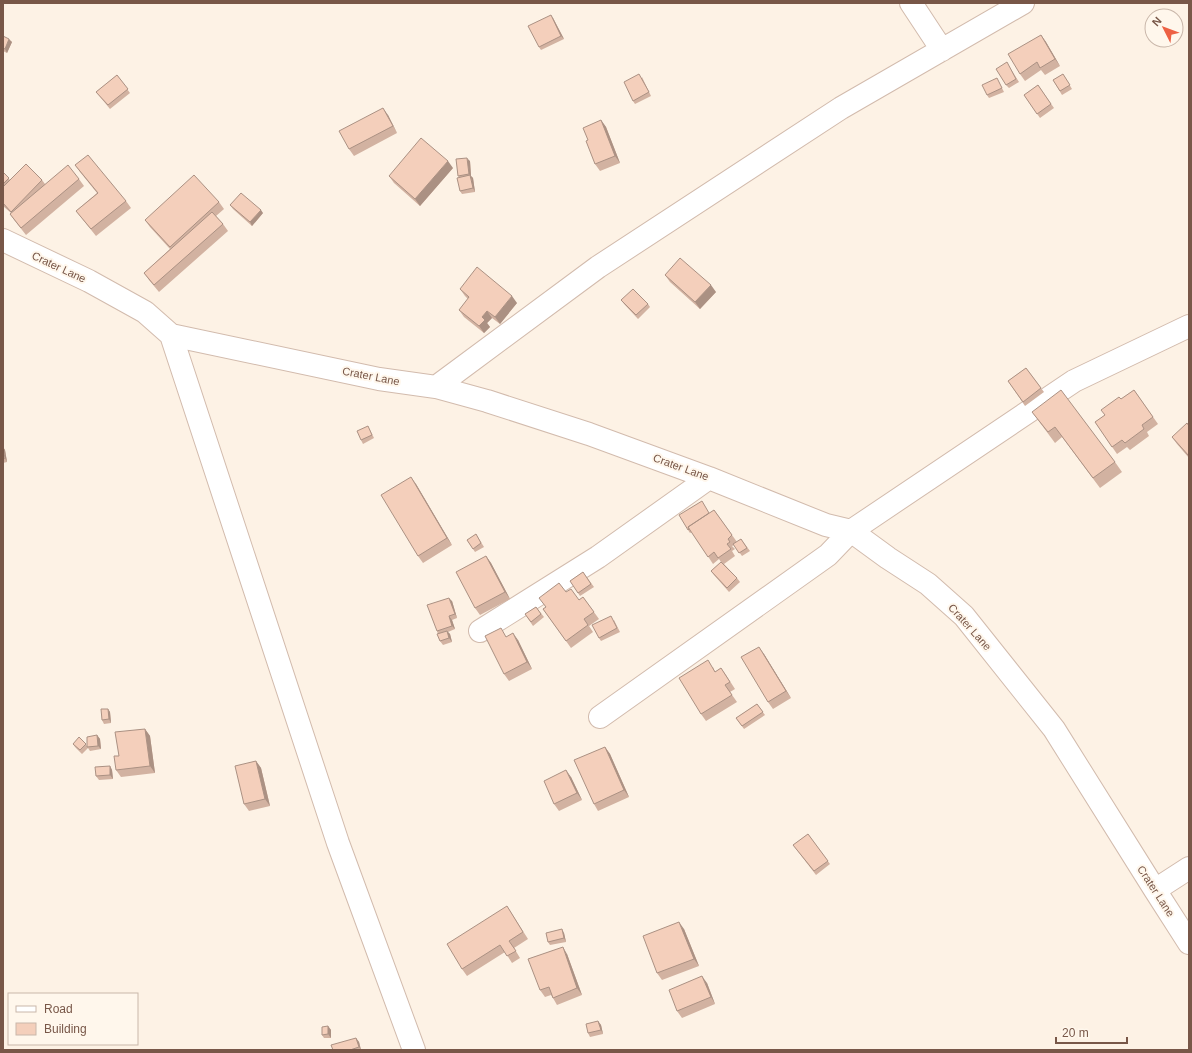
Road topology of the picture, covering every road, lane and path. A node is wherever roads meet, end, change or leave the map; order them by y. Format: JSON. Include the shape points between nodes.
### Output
{"nodes":[{"id":1,"x":911,"y":3,"type":"edge"},
{"id":2,"x":1023,"y":3,"type":"edge"},
{"id":3,"x":942,"y":50,"type":"junction"},
{"id":4,"x":3,"y":240,"type":"edge"},
{"id":5,"x":1189,"y":326,"type":"edge"},
{"id":6,"x":171,"y":334,"type":"junction"},
{"id":7,"x":436,"y":387,"type":"junction"},
{"id":8,"x":708,"y":478,"type":"junction"},
{"id":9,"x":851,"y":530,"type":"junction"},
{"id":10,"x":480,"y":631,"type":"dead end"},
{"id":11,"x":600,"y":717,"type":"dead end"},
{"id":12,"x":1189,"y":868,"type":"edge"},
{"id":13,"x":1155,"y":890,"type":"junction"},
{"id":14,"x":1189,"y":943,"type":"edge"},
{"id":15,"x":414,"y":1050,"type":"edge"}],
"edges":[{"from":1,"to":3,"type":"street"},
{"from":2,"to":3,"type":"street"},
{"from":3,"to":7,"type":"street","via":[[841,108],[598,267]]},
{"from":4,"to":6,"type":"street","name":"Crater Lane","via":[[89,281],[145,312]]},
{"from":5,"to":9,"type":"street","via":[[1074,381]]},
{"from":6,"to":7,"type":"street","name":"Crater Lane","via":[[379,379]]},
{"from":6,"to":15,"type":"street","via":[[338,843]]},
{"from":7,"to":8,"type":"street","name":"Crater Lane","via":[[589,434]]},
{"from":8,"to":9,"type":"street","name":"Crater Lane","via":[[826,525]]},
{"from":8,"to":10,"type":"street","via":[[598,558]]},
{"from":9,"to":11,"type":"street","via":[[828,555]]},
{"from":9,"to":13,"type":"street","name":"Crater Lane","via":[[928,584],[964,616],[1054,729]]},
{"from":12,"to":13,"type":"street"},
{"from":13,"to":14,"type":"street","name":"Crater Lane"}]}
